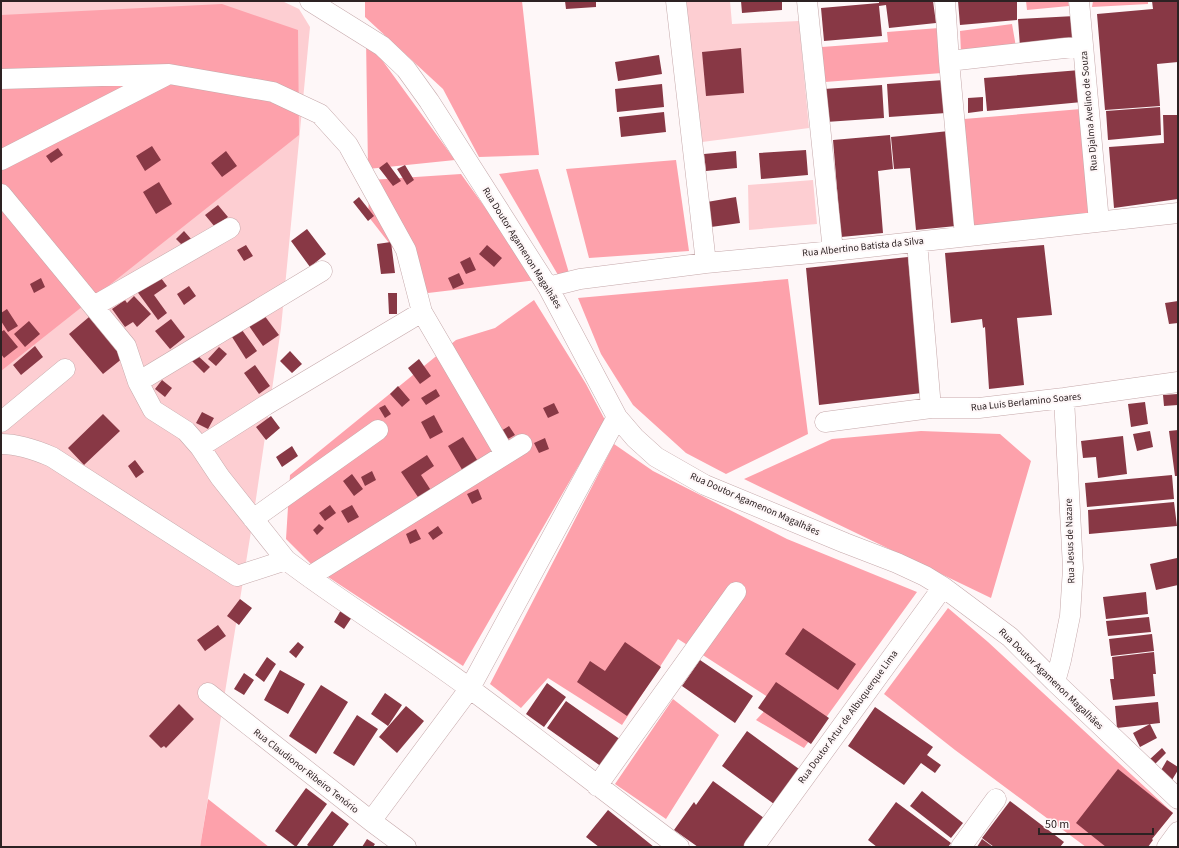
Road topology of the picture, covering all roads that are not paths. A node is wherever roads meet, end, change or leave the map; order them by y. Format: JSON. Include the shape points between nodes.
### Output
{"nodes":[{"id":1,"x":310,"y":1,"type":"edge"},
{"id":2,"x":676,"y":1,"type":"edge"},
{"id":3,"x":807,"y":1,"type":"edge"},
{"id":4,"x":944,"y":1,"type":"edge"},
{"id":5,"x":1079,"y":1,"type":"edge"},
{"id":6,"x":1083,"y":46,"type":"junction"},
{"id":7,"x":949,"y":61,"type":"junction"},
{"id":8,"x":169,"y":74,"type":"junction"},
{"id":9,"x":1,"y":79,"type":"edge"},
{"id":10,"x":1,"y":160,"type":"edge"},
{"id":11,"x":1,"y":194,"type":"edge"},
{"id":12,"x":1178,"y":213,"type":"edge"},
{"id":13,"x":1100,"y":222,"type":"junction"},
{"id":14,"x":230,"y":228,"type":"dead end"},
{"id":15,"x":965,"y":236,"type":"junction"},
{"id":16,"x":917,"y":242,"type":"junction"},
{"id":17,"x":833,"y":251,"type":"junction"},
{"id":18,"x":706,"y":263,"type":"junction"},
{"id":19,"x":322,"y":272,"type":"dead end"},
{"id":20,"x":548,"y":287,"type":"junction"},
{"id":21,"x":94,"y":306,"type":"junction"},
{"id":22,"x":422,"y":312,"type":"junction"},
{"id":23,"x":65,"y":369,"type":"dead end"},
{"id":24,"x":138,"y":382,"type":"junction"},
{"id":25,"x":1178,"y":382,"type":"edge"},
{"id":26,"x":1064,"y":398,"type":"junction"},
{"id":27,"x":931,"y":408,"type":"junction"},
{"id":28,"x":617,"y":417,"type":"junction"},
{"id":29,"x":1,"y":422,"type":"edge"},
{"id":30,"x":825,"y":422,"type":"dead end"},
{"id":31,"x":378,"y":430,"type":"dead end"},
{"id":32,"x":1,"y":444,"type":"edge"},
{"id":33,"x":522,"y":444,"type":"dead end"},
{"id":34,"x":200,"y":447,"type":"junction"},
{"id":35,"x":505,"y":454,"type":"junction"},
{"id":36,"x":253,"y":519,"type":"junction"},
{"id":37,"x":286,"y":560,"type":"junction"},
{"id":38,"x":309,"y":577,"type":"junction"},
{"id":39,"x":942,"y":587,"type":"junction"},
{"id":40,"x":736,"y":592,"type":"dead end"},
{"id":41,"x":1054,"y":682,"type":"junction"},
{"id":42,"x":470,"y":688,"type":"junction"},
{"id":43,"x":208,"y":694,"type":"dead end"},
{"id":44,"x":598,"y":786,"type":"junction"},
{"id":45,"x":996,"y":799,"type":"dead end"},
{"id":46,"x":1178,"y":800,"type":"edge"},
{"id":47,"x":371,"y":822,"type":"junction"},
{"id":48,"x":1178,"y":832,"type":"edge"},
{"id":49,"x":406,"y":847,"type":"edge"},
{"id":50,"x":679,"y":847,"type":"edge"},
{"id":51,"x":754,"y":847,"type":"edge"},
{"id":52,"x":961,"y":847,"type":"edge"},
{"id":53,"x":1167,"y":847,"type":"edge"}],
"edges":[{"from":1,"to":20,"type":"street","name":"Rua Doutor Agamenon Magalhães","via":[[382,46],[406,69],[429,100]]},
{"from":2,"to":18,"type":"street"},
{"from":3,"to":17,"type":"street"},
{"from":4,"to":7,"type":"street"},
{"from":5,"to":6,"type":"street","name":"Rua Djalma Avelino de Souza"},
{"from":6,"to":7,"type":"street"},
{"from":6,"to":13,"type":"street","name":"Rua Djalma Avelino de Souza"},
{"from":7,"to":15,"type":"street"},
{"from":8,"to":9,"type":"street"},
{"from":8,"to":10,"type":"street"},
{"from":8,"to":22,"type":"street","via":[[273,92],[320,114],[348,145],[406,250]]},
{"from":11,"to":21,"type":"street"},
{"from":12,"to":13,"type":"street","name":"Rua Albertino Batista da Silva"},
{"from":13,"to":15,"type":"street","name":"Rua Albertino Batista da Silva"},
{"from":14,"to":21,"type":"street"},
{"from":15,"to":16,"type":"street","name":"Rua Albertino Batista da Silva"},
{"from":16,"to":17,"type":"street","name":"Rua Albertino Batista da Silva"},
{"from":16,"to":27,"type":"street"},
{"from":17,"to":18,"type":"street","name":"Rua Albertino Batista da Silva"},
{"from":18,"to":20,"type":"street","name":"Rua Albertino Batista da Silva","via":[[580,279]]},
{"from":19,"to":24,"type":"street"},
{"from":20,"to":28,"type":"street","name":"Rua Doutor Agamenon Magalhães"},
{"from":21,"to":24,"type":"street","via":[[126,346]]},
{"from":22,"to":34,"type":"street","via":[[266,404]]},
{"from":22,"to":35,"type":"street"},
{"from":23,"to":29,"type":"street"},
{"from":24,"to":34,"type":"street","via":[[153,410],[186,431]]},
{"from":25,"to":26,"type":"street","name":"Rua Luis Berlamino Soares"},
{"from":26,"to":27,"type":"street","name":"Rua Luis Berlamino Soares","via":[[980,408]]},
{"from":26,"to":41,"type":"street","name":"Rua Jesus de Nazare","via":[[1073,568],[1070,616]]},
{"from":27,"to":30,"type":"street","name":"Rua Luis Berlamino Soares"},
{"from":28,"to":39,"type":"street","name":"Rua Doutor Agamenon Magalhães","via":[[656,457],[705,485],[897,563]]},
{"from":28,"to":42,"type":"street"},
{"from":31,"to":36,"type":"street"},
{"from":32,"to":37,"type":"street","via":[[12,444],[52,457],[237,576]]},
{"from":33,"to":35,"type":"street"},
{"from":34,"to":36,"type":"street"},
{"from":35,"to":38,"type":"street"},
{"from":36,"to":37,"type":"street"},
{"from":37,"to":38,"type":"street"},
{"from":38,"to":42,"type":"street"},
{"from":39,"to":41,"type":"street","name":"Rua Doutor Agamenon Magalhães","via":[[1010,636]]},
{"from":39,"to":51,"type":"street","name":"Rua Doutor Artur de Albuquerque Lima"},
{"from":40,"to":44,"type":"street"},
{"from":41,"to":46,"type":"street","name":"Rua Doutor Agamenon Magalhães"},
{"from":42,"to":44,"type":"street"},
{"from":42,"to":47,"type":"street"},
{"from":43,"to":47,"type":"street","name":"Rua Claudionor Ribeiro Tenório"},
{"from":44,"to":50,"type":"street"},
{"from":45,"to":52,"type":"street"},
{"from":47,"to":49,"type":"street","name":"Rua Claudionor Ribeiro Tenório"},
{"from":48,"to":53,"type":"street"}]}
